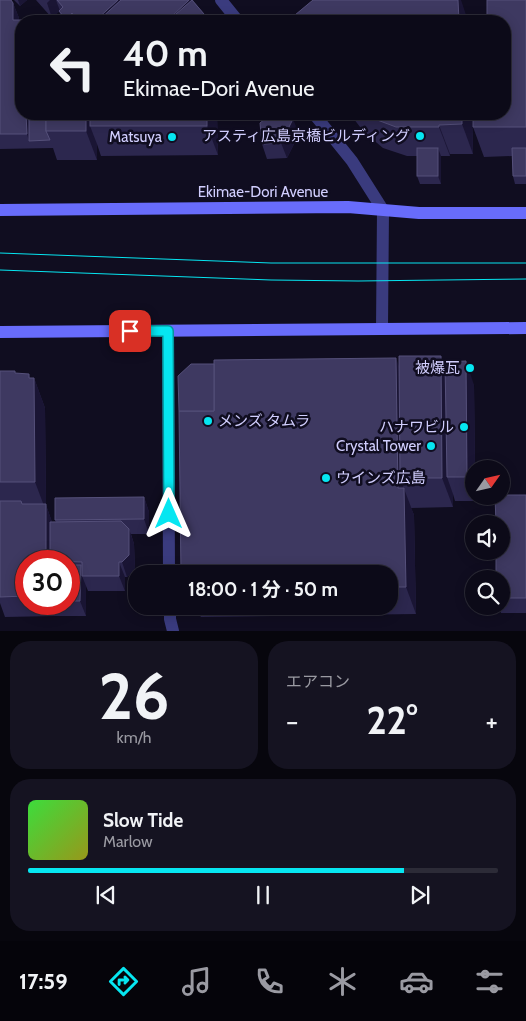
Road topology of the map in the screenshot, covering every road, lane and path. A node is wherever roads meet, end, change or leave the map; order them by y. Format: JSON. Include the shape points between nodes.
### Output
{"nodes":[{"id":1,"x":221,"y":0,"type":"edge"},
{"id":2,"x":233,"y":15,"type":"edge"},
{"id":3,"x":319,"y":120,"type":"edge"},
{"id":4,"x":0,"y":210,"type":"edge"},
{"id":5,"x":382,"y":210,"type":"junction"},
{"id":6,"x":526,"y":213,"type":"edge"},
{"id":7,"x":382,"y":328,"type":"junction"},
{"id":8,"x":526,"y":328,"type":"edge"},
{"id":9,"x":168,"y":331,"type":"junction"},
{"id":10,"x":0,"y":332,"type":"edge"},
{"id":11,"x":170,"y":565,"type":"edge"},
{"id":12,"x":170,"y":615,"type":"edge"},
{"id":13,"x":173,"y":631,"type":"edge"}],
"edges":[{"from":1,"to":2,"type":"street"},
{"from":3,"to":5,"type":"street","via":[[352,161]]},
{"from":4,"to":5,"type":"street","name":"Ekimae-Dori Avenue","via":[[348,207]]},
{"from":5,"to":6,"type":"street","name":"Ekimae-Dori Avenue"},
{"from":5,"to":7,"type":"street"},
{"from":7,"to":8,"type":"street"},
{"from":7,"to":9,"type":"street"},
{"from":9,"to":10,"type":"street"},
{"from":9,"to":11,"type":"street"},
{"from":12,"to":13,"type":"street"}]}
